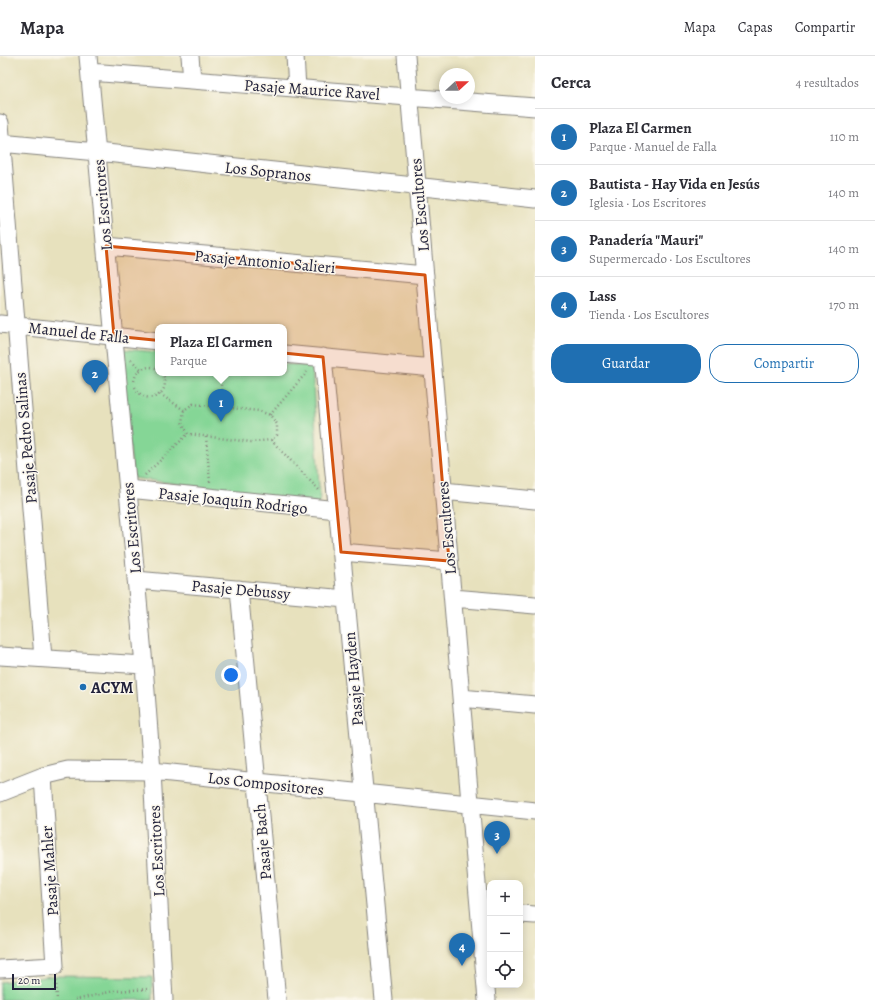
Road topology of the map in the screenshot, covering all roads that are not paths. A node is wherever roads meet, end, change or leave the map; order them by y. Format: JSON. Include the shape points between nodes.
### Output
{"nodes":[{"id":1,"x":190,"y":56,"type":"edge"},
{"id":2,"x":294,"y":56,"type":"edge"},
{"id":3,"x":406,"y":56,"type":"edge"},
{"id":4,"x":89,"y":64,"type":"edge"},
{"id":5,"x":192,"y":79,"type":"junction"},
{"id":6,"x":297,"y":88,"type":"junction"},
{"id":7,"x":410,"y":96,"type":"junction"},
{"id":8,"x":535,"y":107,"type":"edge"},
{"id":9,"x":0,"y":123,"type":"edge"},
{"id":10,"x":1,"y":144,"type":"edge"},
{"id":11,"x":97,"y":152,"type":"junction"},
{"id":12,"x":417,"y":186,"type":"junction"},
{"id":13,"x":535,"y":198,"type":"edge"},
{"id":14,"x":106,"y":246,"type":"junction"},
{"id":15,"x":425,"y":275,"type":"junction"},
{"id":16,"x":8,"y":325,"type":"edge"},
{"id":17,"x":114,"y":336,"type":"junction"},
{"id":18,"x":155,"y":340,"type":"edge"},
{"id":19,"x":287,"y":354,"type":"edge"},
{"id":20,"x":323,"y":357,"type":"junction"},
{"id":21,"x":433,"y":368,"type":"junction"},
{"id":22,"x":128,"y":489,"type":"junction"},
{"id":23,"x":443,"y":491,"type":"junction"},
{"id":24,"x":535,"y":500,"type":"edge"},
{"id":25,"x":338,"y":510,"type":"junction"},
{"id":26,"x":341,"y":552,"type":"junction"},
{"id":27,"x":449,"y":561,"type":"junction"},
{"id":28,"x":136,"y":580,"type":"junction"},
{"id":29,"x":239,"y":589,"type":"junction"},
{"id":30,"x":453,"y":598,"type":"junction"},
{"id":31,"x":346,"y":599,"type":"junction"},
{"id":32,"x":535,"y":605,"type":"edge"},
{"id":33,"x":0,"y":656,"type":"edge"},
{"id":34,"x":44,"y":658,"type":"junction"},
{"id":35,"x":144,"y":665,"type":"junction"},
{"id":36,"x":461,"y":698,"type":"junction"},
{"id":37,"x":535,"y":705,"type":"edge"},
{"id":38,"x":152,"y":770,"type":"junction"},
{"id":39,"x":43,"y":776,"type":"junction"},
{"id":40,"x":257,"y":782,"type":"junction"},
{"id":41,"x":0,"y":793,"type":"edge"},
{"id":42,"x":364,"y":793,"type":"junction"},
{"id":43,"x":470,"y":804,"type":"junction"},
{"id":44,"x":535,"y":811,"type":"edge"},
{"id":45,"x":485,"y":910,"type":"edge"},
{"id":46,"x":523,"y":914,"type":"edge"},
{"id":47,"x":535,"y":915,"type":"edge"},
{"id":48,"x":0,"y":969,"type":"edge"},
{"id":49,"x":164,"y":994,"type":"edge"},
{"id":50,"x":277,"y":1000,"type":"edge"},
{"id":51,"x":384,"y":1000,"type":"edge"},
{"id":52,"x":487,"y":1000,"type":"edge"}],
"edges":[{"from":1,"to":5,"type":"street"},
{"from":2,"to":6,"type":"street"},
{"from":3,"to":7,"type":"street","name":"Los Escultores"},
{"from":4,"to":5,"type":"street","name":"Pasaje Maurice Ravel"},
{"from":4,"to":11,"type":"street","name":"Los Escritores"},
{"from":5,"to":6,"type":"street","name":"Pasaje Maurice Ravel"},
{"from":6,"to":7,"type":"street","name":"Pasaje Maurice Ravel"},
{"from":7,"to":8,"type":"street","name":"Pasaje Maurice Ravel"},
{"from":7,"to":12,"type":"street","name":"Los Escultores"},
{"from":9,"to":10,"type":"street","name":"Pasaje Pedro Salinas"},
{"from":10,"to":11,"type":"street","name":"Los Sopranos"},
{"from":10,"to":16,"type":"street","name":"Pasaje Pedro Salinas"},
{"from":11,"to":12,"type":"street","name":"Los Sopranos"},
{"from":11,"to":14,"type":"street","name":"Los Escritores"},
{"from":12,"to":13,"type":"street","name":"Los Sopranos"},
{"from":12,"to":15,"type":"street","name":"Los Escultores"},
{"from":14,"to":15,"type":"street","name":"Pasaje Antonio Salieri"},
{"from":14,"to":17,"type":"street","name":"Los Escritores"},
{"from":15,"to":21,"type":"street","name":"Los Escultores"},
{"from":16,"to":17,"type":"street","name":"Manuel de Falla"},
{"from":16,"to":34,"type":"street","name":"Pasaje Pedro Salinas"},
{"from":17,"to":18,"type":"street","name":"Manuel de Falla"},
{"from":17,"to":22,"type":"street","name":"Los Escritores"},
{"from":19,"to":20,"type":"street"},
{"from":20,"to":21,"type":"street"},
{"from":20,"to":25,"type":"street","name":"Pasaje Hayden"},
{"from":21,"to":23,"type":"street","name":"Los Escultores"},
{"from":22,"to":25,"type":"street","name":"Pasaje Joaquín Rodrigo"},
{"from":22,"to":28,"type":"street","name":"Los Escritores"},
{"from":23,"to":24,"type":"street"},
{"from":23,"to":27,"type":"street","name":"Los Escultores"},
{"from":25,"to":26,"type":"street","name":"Pasaje Hayden"},
{"from":26,"to":27,"type":"street"},
{"from":26,"to":31,"type":"street","name":"Pasaje Hayden"},
{"from":27,"to":30,"type":"street","name":"Los Escultores"},
{"from":28,"to":29,"type":"street","name":"Pasaje Debussy"},
{"from":28,"to":35,"type":"street","name":"Los Escritores"},
{"from":29,"to":31,"type":"street","name":"Pasaje Debussy"},
{"from":29,"to":40,"type":"street","name":"Pasaje Bach"},
{"from":30,"to":32,"type":"street"},
{"from":30,"to":36,"type":"street","name":"Los Escultores"},
{"from":31,"to":42,"type":"street","name":"Pasaje Hayden"},
{"from":33,"to":34,"type":"street"},
{"from":34,"to":35,"type":"street"},
{"from":35,"to":38,"type":"street","name":"Los Escritores"},
{"from":36,"to":37,"type":"street"},
{"from":36,"to":43,"type":"street","name":"Los Escultores"},
{"from":38,"to":39,"type":"street","name":"Los Compositores","via":[[68,770]]},
{"from":38,"to":40,"type":"street","name":"Los Compositores"},
{"from":38,"to":49,"type":"street","name":"Los Escritores"},
{"from":39,"to":41,"type":"street","name":"Los Compositores"},
{"from":39,"to":48,"type":"street","name":"Pasaje Mahler","via":[[55,966]]},
{"from":40,"to":42,"type":"street","name":"Los Compositores"},
{"from":40,"to":50,"type":"street","name":"Pasaje Bach"},
{"from":42,"to":43,"type":"street","name":"Los Compositores"},
{"from":42,"to":51,"type":"street","name":"Pasaje Hayden"},
{"from":43,"to":44,"type":"street","name":"Los Compositores"},
{"from":43,"to":45,"type":"street","name":"Los Escultores"},
{"from":45,"to":52,"type":"street","name":"Los Escultores"},
{"from":46,"to":47,"type":"street"}]}
